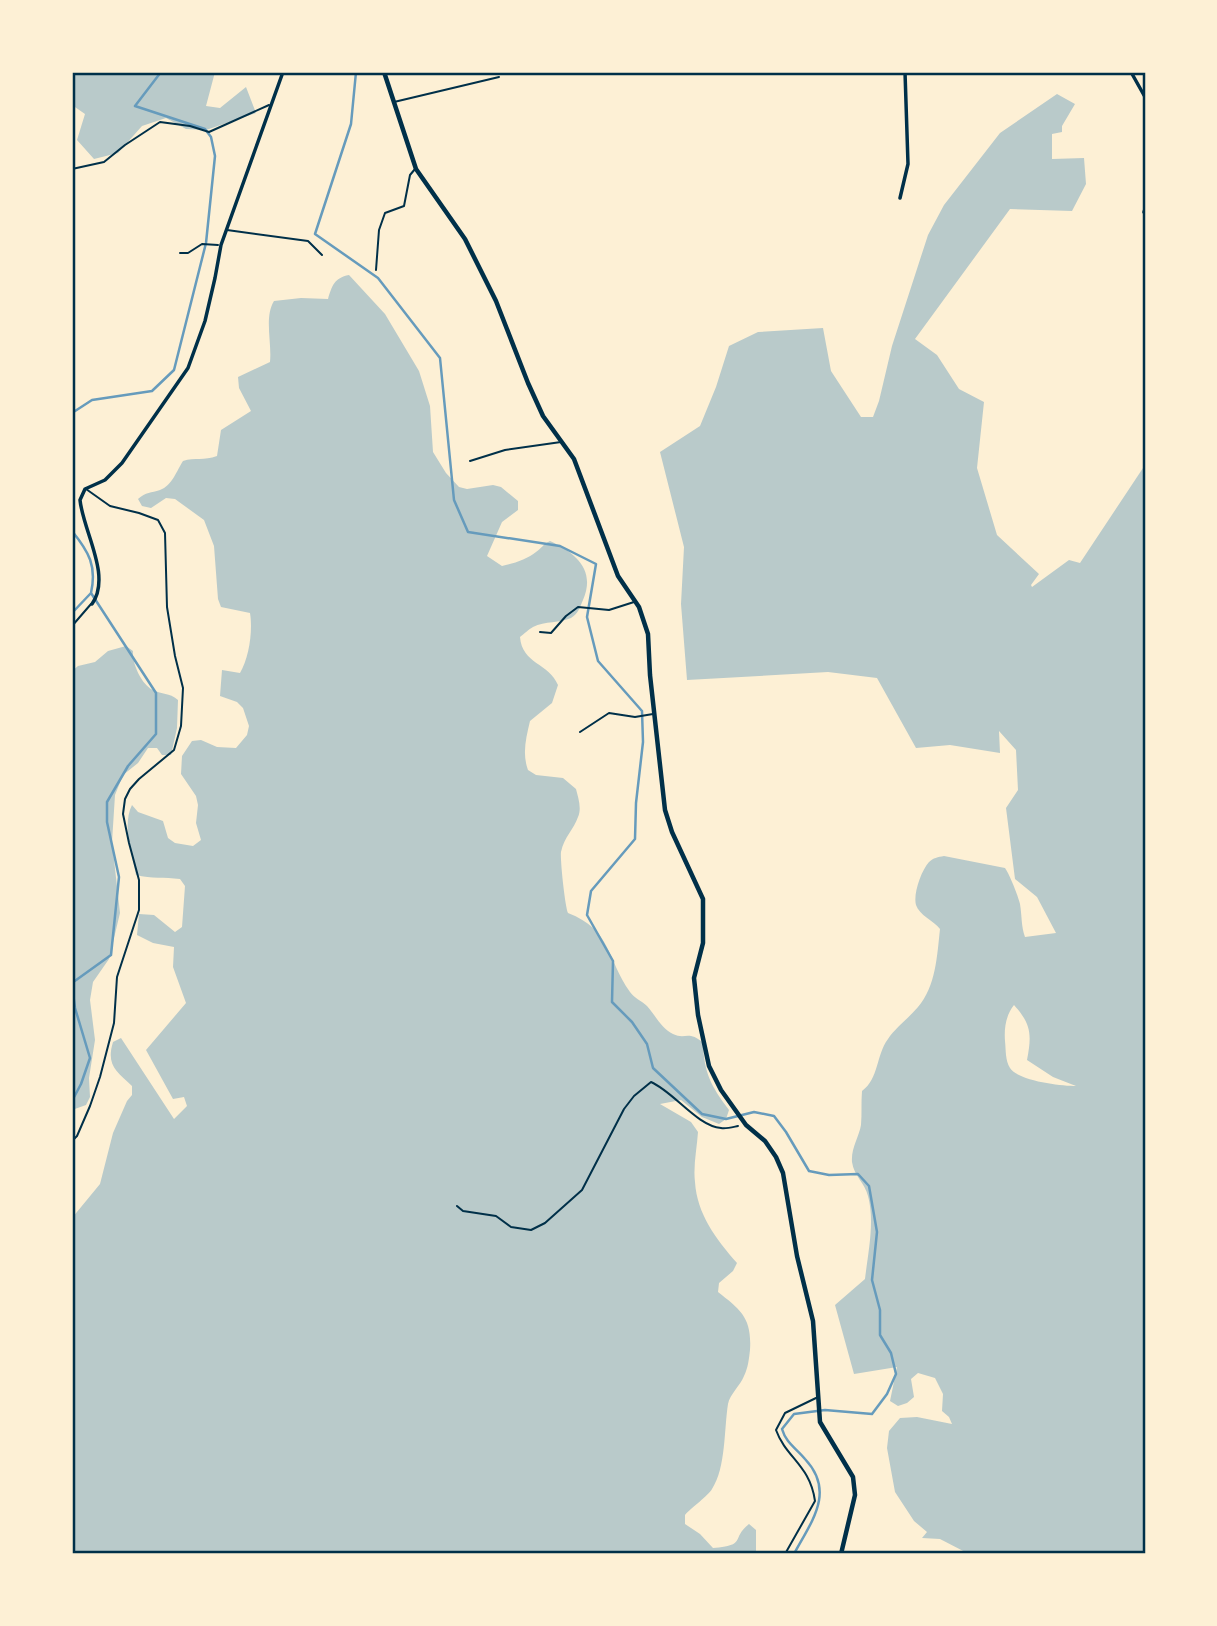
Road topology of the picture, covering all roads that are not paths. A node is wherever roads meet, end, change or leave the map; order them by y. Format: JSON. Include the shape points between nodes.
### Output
{"nodes":[{"id":1,"x":282,"y":72,"type":"edge"},
{"id":2,"x":384,"y":72,"type":"edge"},
{"id":3,"x":905,"y":72,"type":"edge"},
{"id":4,"x":1130,"y":72,"type":"edge"},
{"id":5,"x":499,"y":77,"type":"dead end"},
{"id":6,"x":1145,"y":97,"type":"edge"},
{"id":7,"x":393,"y":102,"type":"junction"},
{"id":8,"x":270,"y":105,"type":"junction"},
{"id":9,"x":72,"y":169,"type":"edge"},
{"id":10,"x":416,"y":169,"type":"junction"},
{"id":11,"x":900,"y":198,"type":"dead end"},
{"id":12,"x":226,"y":229,"type":"junction"},
{"id":13,"x":221,"y":245,"type":"junction"},
{"id":14,"x":180,"y":253,"type":"dead end"},
{"id":15,"x":322,"y":255,"type":"dead end"},
{"id":16,"x":376,"y":270,"type":"dead end"},
{"id":17,"x":562,"y":442,"type":"junction"},
{"id":18,"x":470,"y":461,"type":"dead end"},
{"id":19,"x":85,"y":489,"type":"junction"},
{"id":20,"x":635,"y":602,"type":"junction"},
{"id":21,"x":92,"y":604,"type":"joint"},
{"id":22,"x":72,"y":626,"type":"edge"},
{"id":23,"x":540,"y":632,"type":"dead end"},
{"id":24,"x":655,"y":713,"type":"junction"},
{"id":25,"x":580,"y":732,"type":"dead end"},
{"id":26,"x":72,"y":1141,"type":"edge"},
{"id":27,"x":817,"y":1398,"type":"junction"},
{"id":28,"x":785,"y":1554,"type":"edge"},
{"id":29,"x":841,"y":1554,"type":"edge"}],
"edges":[{"from":1,"to":8,"type":"street"},
{"from":2,"to":7,"type":"street"},
{"from":3,"to":11,"type":"street","via":[[908,164]]},
{"from":4,"to":6,"type":"street"},
{"from":5,"to":7,"type":"lane"},
{"from":7,"to":10,"type":"street"},
{"from":8,"to":9,"type":"lane","via":[[209,132],[160,122],[104,162]]},
{"from":8,"to":12,"type":"street"},
{"from":10,"to":16,"type":"lane","via":[[404,206],[385,213]]},
{"from":10,"to":17,"type":"street","via":[[465,239],[496,301],[533,395]]},
{"from":12,"to":13,"type":"street"},
{"from":12,"to":15,"type":"lane","via":[[308,241]]},
{"from":13,"to":14,"type":"lane","via":[[202,244]]},
{"from":13,"to":19,"type":"street","via":[[205,321],[188,368],[122,463],[105,480]]},
{"from":17,"to":18,"type":"lane","via":[[505,450]]},
{"from":17,"to":20,"type":"street","via":[[585,485],[618,576]]},
{"from":19,"to":21,"type":"street","via":[[81,510],[100,578],[99,595]]},
{"from":19,"to":26,"type":"lane","via":[[110,506],[158,520],[165,533],[167,607],[183,688],[174,750],[139,779],[125,799],[123,814],[139,880],[139,910],[117,977],[114,1023],[100,1077]]},
{"from":20,"to":23,"type":"lane","via":[[609,610],[578,607],[551,634]]},
{"from":20,"to":24,"type":"street","via":[[648,634]]},
{"from":21,"to":22,"type":"lane"},
{"from":24,"to":25,"type":"lane","via":[[635,717],[609,713]]},
{"from":24,"to":27,"type":"street","via":[[665,810],[703,899],[703,943],[694,978],[709,1066],[721,1090],[746,1125],[765,1141],[783,1173],[813,1321]]},
{"from":27,"to":28,"type":"lane","via":[[785,1413],[776,1430],[808,1476],[815,1501]]},
{"from":27,"to":29,"type":"street","via":[[820,1422],[853,1477],[855,1494]]}]}
